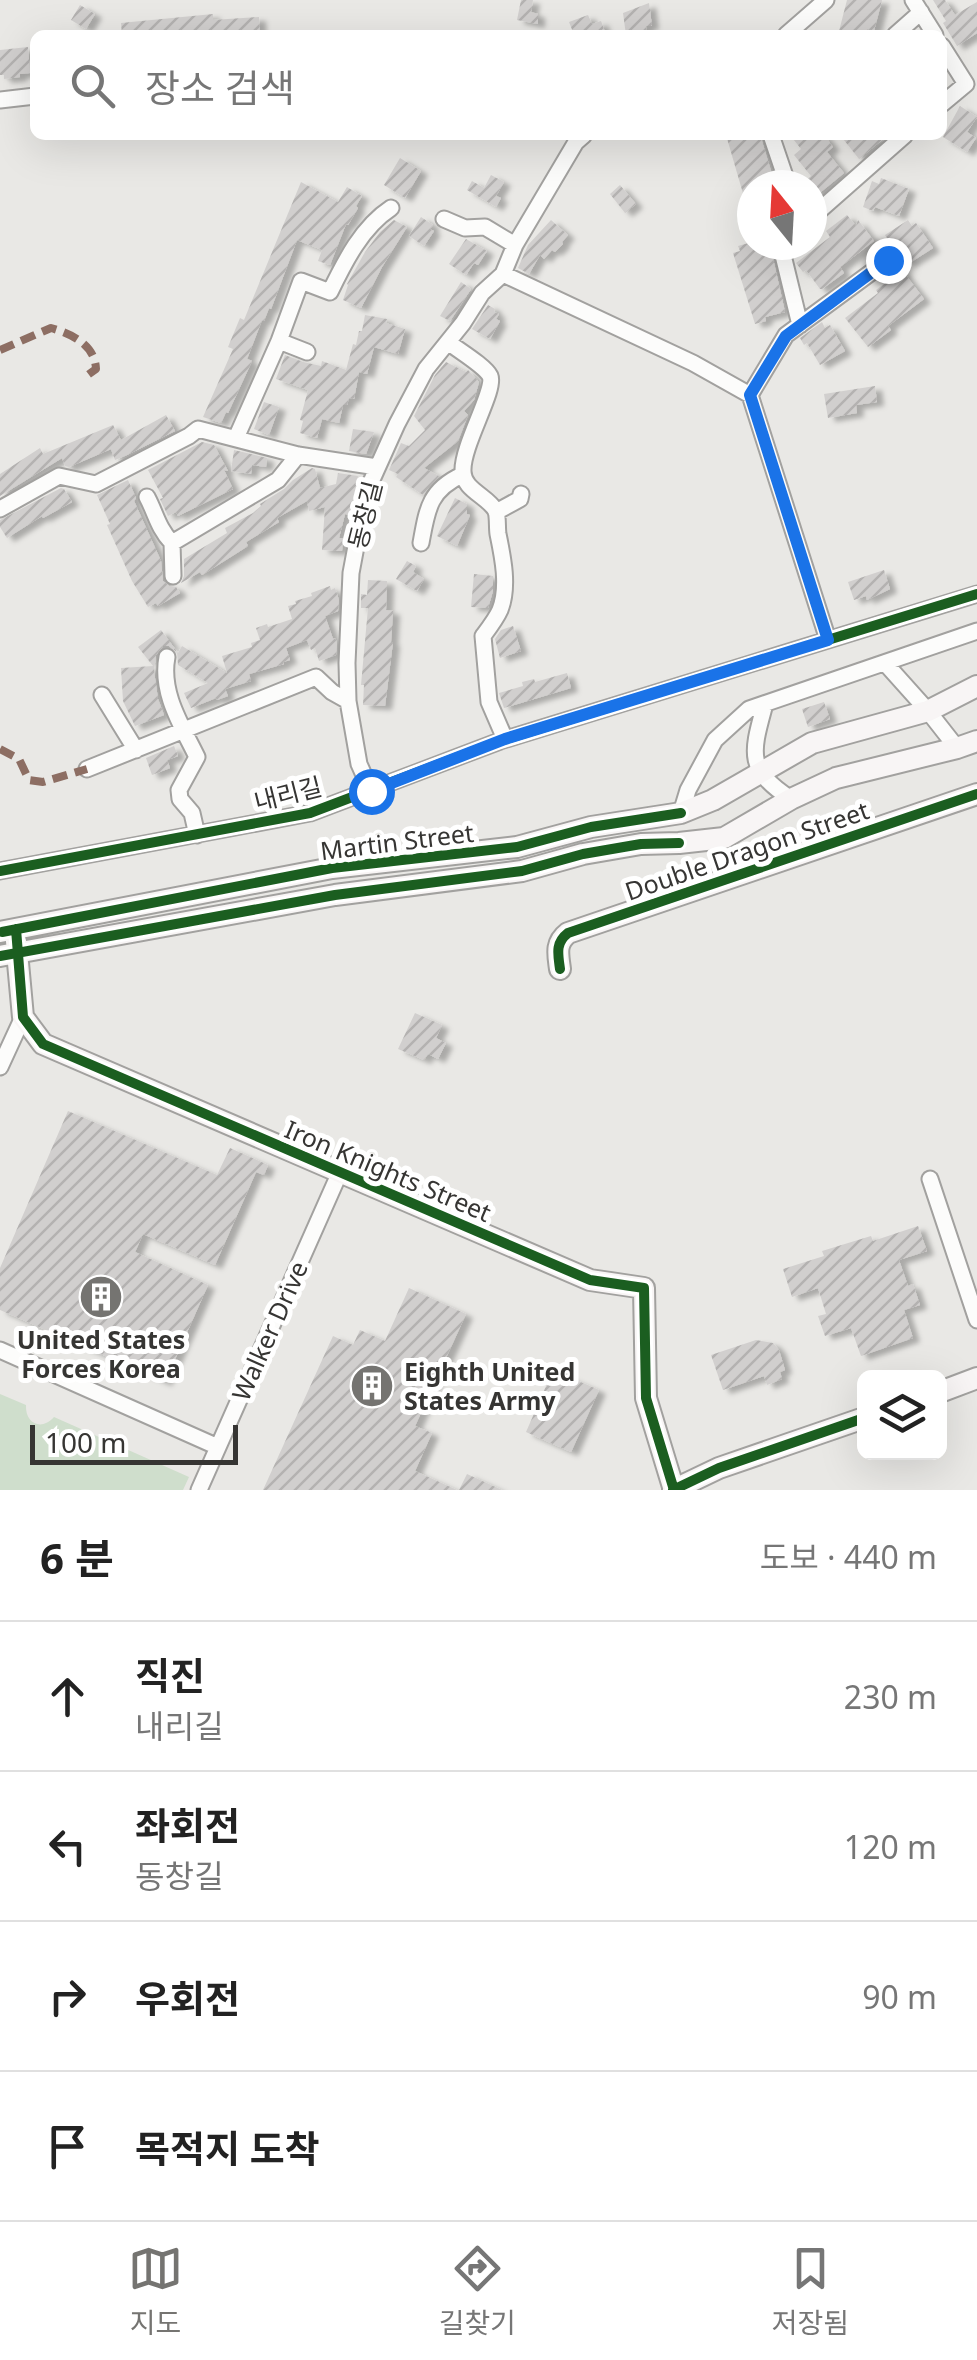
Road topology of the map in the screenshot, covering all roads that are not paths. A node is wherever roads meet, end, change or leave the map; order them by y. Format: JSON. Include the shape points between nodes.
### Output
{"nodes":[{"id":1,"x":826,"y":0,"type":"edge"},
{"id":2,"x":917,"y":6,"type":"edge"},
{"id":3,"x":792,"y":30,"type":"edge"},
{"id":4,"x":899,"y":30,"type":"edge"},
{"id":5,"x":932,"y":30,"type":"edge"},
{"id":6,"x":947,"y":54,"type":"edge"},
{"id":7,"x":30,"y":97,"type":"edge"},
{"id":8,"x":0,"y":100,"type":"edge"},
{"id":9,"x":947,"y":100,"type":"edge"},
{"id":10,"x":578,"y":140,"type":"edge"},
{"id":11,"x":773,"y":140,"type":"edge"},
{"id":12,"x":899,"y":140,"type":"edge"},
{"id":13,"x":783,"y":170,"type":"edge"},
{"id":14,"x":827,"y":201,"type":"edge"},
{"id":15,"x":391,"y":208,"type":"dead end"},
{"id":16,"x":444,"y":219,"type":"dead end"},
{"id":17,"x":515,"y":245,"type":"junction"},
{"id":18,"x":785,"y":260,"type":"edge"},
{"id":19,"x":888,"y":260,"type":"dead end"},
{"id":20,"x":503,"y":274,"type":"junction"},
{"id":21,"x":800,"y":325,"type":"junction"},
{"id":22,"x":279,"y":341,"type":"junction"},
{"id":23,"x":448,"y":342,"type":"junction"},
{"id":24,"x":307,"y":352,"type":"dead end"},
{"id":25,"x":750,"y":395,"type":"junction"},
{"id":26,"x":236,"y":438,"type":"junction"},
{"id":27,"x":298,"y":455,"type":"junction"},
{"id":28,"x":378,"y":467,"type":"junction"},
{"id":29,"x":462,"y":475,"type":"junction"},
{"id":30,"x":522,"y":494,"type":"dead end"},
{"id":31,"x":146,"y":497,"type":"dead end"},
{"id":32,"x":0,"y":509,"type":"edge"},
{"id":33,"x":496,"y":512,"type":"junction"},
{"id":34,"x":172,"y":543,"type":"junction"},
{"id":35,"x":421,"y":543,"type":"dead end"},
{"id":36,"x":173,"y":576,"type":"dead end"},
{"id":37,"x":977,"y":594,"type":"edge"},
{"id":38,"x":977,"y":631,"type":"edge"},
{"id":39,"x":828,"y":640,"type":"junction"},
{"id":40,"x":167,"y":657,"type":"dead end"},
{"id":41,"x":881,"y":665,"type":"junction"},
{"id":42,"x":977,"y":686,"type":"edge"},
{"id":43,"x":102,"y":695,"type":"dead end"},
{"id":44,"x":348,"y":701,"type":"junction"},
{"id":45,"x":765,"y":704,"type":"junction"},
{"id":46,"x":928,"y":711,"type":"junction"},
{"id":47,"x":184,"y":730,"type":"junction"},
{"id":48,"x":505,"y":739,"type":"junction"},
{"id":49,"x":967,"y":744,"type":"edge"},
{"id":50,"x":136,"y":750,"type":"junction"},
{"id":51,"x":87,"y":769,"type":"dead end"},
{"id":52,"x":760,"y":771,"type":"junction"},
{"id":53,"x":371,"y":791,"type":"junction"},
{"id":54,"x":977,"y":794,"type":"edge"},
{"id":55,"x":791,"y":799,"type":"junction"},
{"id":56,"x":681,"y":813,"type":"junction"},
{"id":57,"x":197,"y":834,"type":"junction"},
{"id":58,"x":0,"y":871,"type":"edge"},
{"id":59,"x":8,"y":931,"type":"edge"},
{"id":60,"x":8,"y":955,"type":"edge"},
{"id":61,"x":560,"y":969,"type":"dead end"},
{"id":62,"x":23,"y":1017,"type":"junction"},
{"id":63,"x":0,"y":1067,"type":"edge"},
{"id":64,"x":340,"y":1172,"type":"junction"},
{"id":65,"x":930,"y":1178,"type":"dead end"},
{"id":66,"x":977,"y":1320,"type":"edge"},
{"id":67,"x":0,"y":1350,"type":"edge"},
{"id":68,"x":977,"y":1378,"type":"edge"},
{"id":69,"x":947,"y":1389,"type":"edge"},
{"id":70,"x":857,"y":1420,"type":"edge"},
{"id":71,"x":218,"y":1448,"type":"junction"},
{"id":72,"x":199,"y":1490,"type":"edge"},
{"id":73,"x":674,"y":1490,"type":"edge"}],
"edges":[{"from":1,"to":3,"type":"street"},
{"from":2,"to":4,"type":"street"},
{"from":2,"to":5,"type":"street"},
{"from":6,"to":9,"type":"street","via":[[966,84]]},
{"from":7,"to":8,"type":"street"},
{"from":10,"to":17,"type":"street","name":"동창길"},
{"from":11,"to":13,"type":"street"},
{"from":12,"to":14,"type":"street"},
{"from":15,"to":22,"type":"street","via":[[373,220],[330,292],[301,281]]},
{"from":16,"to":17,"type":"street","via":[[485,227]]},
{"from":17,"to":20,"type":"street","name":"동창길"},
{"from":18,"to":21,"type":"street"},
{"from":19,"to":21,"type":"street"},
{"from":20,"to":23,"type":"street","name":"동창길"},
{"from":20,"to":25,"type":"street"},
{"from":21,"to":25,"type":"street"},
{"from":22,"to":24,"type":"street"},
{"from":22,"to":26,"type":"street"},
{"from":23,"to":28,"type":"street","name":"동창길","via":[[426,370]]},
{"from":23,"to":29,"type":"street","via":[[492,381]]},
{"from":25,"to":39,"type":"street"},
{"from":26,"to":27,"type":"street"},
{"from":26,"to":32,"type":"street","via":[[198,428],[96,484],[59,476]]},
{"from":27,"to":28,"type":"street"},
{"from":27,"to":34,"type":"street","via":[[278,480]]},
{"from":28,"to":44,"type":"street","name":"동창길","via":[[366,493],[351,572]]},
{"from":29,"to":33,"type":"street"},
{"from":29,"to":35,"type":"street","via":[[435,494]]},
{"from":30,"to":33,"type":"street"},
{"from":31,"to":34,"type":"street"},
{"from":33,"to":48,"type":"street","via":[[503,600],[483,636],[489,702]]},
{"from":34,"to":36,"type":"street"},
{"from":37,"to":39,"type":"street","name":"내리길"},
{"from":38,"to":41,"type":"street"},
{"from":39,"to":48,"type":"street","name":"내리길"},
{"from":40,"to":47,"type":"street","via":[[167,689]]},
{"from":41,"to":45,"type":"street"},
{"from":41,"to":46,"type":"street"},
{"from":42,"to":46,"type":"main road","name":"Martin Street"},
{"from":43,"to":50,"type":"street"},
{"from":44,"to":47,"type":"street","via":[[316,677]]},
{"from":44,"to":53,"type":"street","name":"동창길"},
{"from":45,"to":52,"type":"street","via":[[754,758]]},
{"from":45,"to":56,"type":"street","via":[[749,709],[715,740]]},
{"from":46,"to":49,"type":"street"},
{"from":46,"to":52,"type":"main road","name":"Martin Street","via":[[812,743]]},
{"from":47,"to":50,"type":"street"},
{"from":47,"to":57,"type":"street","via":[[197,757],[180,799]]},
{"from":48,"to":53,"type":"street","name":"내리길"},
{"from":49,"to":55,"type":"main road","name":"Martin Street","via":[[836,778]]},
{"from":50,"to":51,"type":"street"},
{"from":52,"to":55,"type":"street"},
{"from":52,"to":56,"type":"main road","name":"Martin Street"},
{"from":53,"to":57,"type":"street","name":"내리길","via":[[310,814]]},
{"from":54,"to":61,"type":"main road","name":"Double Dragon Street","via":[[568,933],[558,946]]},
{"from":55,"to":60,"type":"main road","name":"Martin Street","via":[[724,838],[641,844],[522,871],[335,895]]},
{"from":56,"to":59,"type":"main road","name":"Martin Street","via":[[517,847],[332,868]]},
{"from":57,"to":58,"type":"street","name":"내리길"},
{"from":59,"to":60,"type":"main road"},
{"from":60,"to":62,"type":"main road"},
{"from":62,"to":63,"type":"street"},
{"from":62,"to":64,"type":"main road","name":"Iron Knights Street","via":[[43,1044]]},
{"from":64,"to":71,"type":"street","name":"Walker Drive"},
{"from":64,"to":73,"type":"main road","name":"Iron Knights Street","via":[[590,1280],[644,1288],[646,1398]]},
{"from":65,"to":66,"type":"street"},
{"from":67,"to":71,"type":"street"},
{"from":68,"to":69,"type":"main road"},
{"from":70,"to":73,"type":"main road"},
{"from":71,"to":72,"type":"street","name":"Walker Drive"}]}
